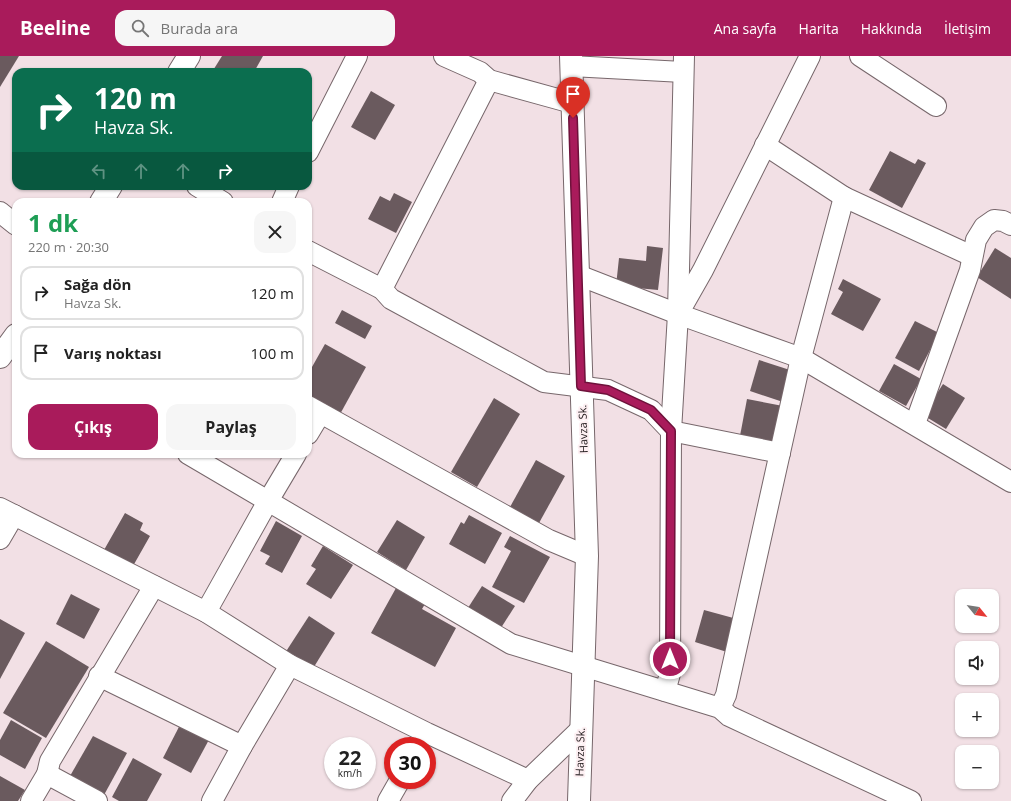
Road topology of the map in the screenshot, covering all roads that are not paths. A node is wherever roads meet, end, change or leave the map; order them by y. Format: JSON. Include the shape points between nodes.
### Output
{"nodes":[{"id":1,"x":189,"y":56,"type":"edge"},
{"id":2,"x":357,"y":56,"type":"edge"},
{"id":3,"x":444,"y":56,"type":"edge"},
{"id":4,"x":810,"y":56,"type":"edge"},
{"id":5,"x":860,"y":56,"type":"edge"},
{"id":6,"x":571,"y":61,"type":"edge"},
{"id":7,"x":683,"y":64,"type":"edge"},
{"id":8,"x":182,"y":68,"type":"edge"},
{"id":9,"x":490,"y":80,"type":"junction"},
{"id":10,"x":572,"y":103,"type":"junction"},
{"id":11,"x":936,"y":106,"type":"dead end"},
{"id":12,"x":312,"y":144,"type":"edge"},
{"id":13,"x":765,"y":145,"type":"junction"},
{"id":14,"x":204,"y":190,"type":"edge"},
{"id":15,"x":844,"y":197,"type":"junction"},
{"id":16,"x":216,"y":198,"type":"edge"},
{"id":17,"x":0,"y":212,"type":"edge"},
{"id":18,"x":12,"y":222,"type":"edge"},
{"id":19,"x":1011,"y":225,"type":"edge"},
{"id":20,"x":312,"y":253,"type":"edge"},
{"id":21,"x":972,"y":256,"type":"junction"},
{"id":22,"x":578,"y":275,"type":"junction"},
{"id":23,"x":382,"y":289,"type":"junction"},
{"id":24,"x":678,"y":314,"type":"junction"},
{"id":25,"x":801,"y":358,"type":"junction"},
{"id":26,"x":581,"y":386,"type":"junction"},
{"id":27,"x":314,"y":410,"type":"edge"},
{"id":28,"x":915,"y":424,"type":"junction"},
{"id":29,"x":671,"y":431,"type":"junction"},
{"id":30,"x":780,"y":453,"type":"junction"},
{"id":31,"x":195,"y":458,"type":"edge"},
{"id":32,"x":294,"y":458,"type":"edge"},
{"id":33,"x":1011,"y":482,"type":"edge"},
{"id":34,"x":268,"y":501,"type":"junction"},
{"id":35,"x":7,"y":511,"type":"edge"},
{"id":36,"x":0,"y":538,"type":"edge"},
{"id":37,"x":587,"y":556,"type":"junction"},
{"id":38,"x":154,"y":586,"type":"junction"},
{"id":39,"x":206,"y":612,"type":"junction"},
{"id":40,"x":290,"y":665,"type":"junction"},
{"id":41,"x":583,"y":666,"type":"junction"},
{"id":42,"x":100,"y":676,"type":"junction"},
{"id":43,"x":665,"y":691,"type":"junction"},
{"id":44,"x":720,"y":708,"type":"junction"},
{"id":45,"x":581,"y":729,"type":"junction"},
{"id":46,"x":418,"y":737,"type":"edge"},
{"id":47,"x":436,"y":745,"type":"edge"},
{"id":48,"x":242,"y":746,"type":"junction"},
{"id":49,"x":47,"y":774,"type":"junction"},
{"id":50,"x":528,"y":780,"type":"junction"},
{"id":51,"x":395,"y":789,"type":"edge"},
{"id":52,"x":31,"y":801,"type":"edge"},
{"id":53,"x":97,"y":801,"type":"edge"},
{"id":54,"x":212,"y":801,"type":"edge"},
{"id":55,"x":388,"y":801,"type":"edge"},
{"id":56,"x":512,"y":801,"type":"edge"},
{"id":57,"x":579,"y":801,"type":"edge"},
{"id":58,"x":911,"y":801,"type":"edge"}],
"edges":[{"from":1,"to":8,"type":"street"},
{"from":2,"to":12,"type":"street"},
{"from":3,"to":9,"type":"street","via":[[480,72]]},
{"from":4,"to":13,"type":"street"},
{"from":5,"to":11,"type":"street"},
{"from":6,"to":7,"type":"street"},
{"from":6,"to":10,"type":"street","name":"Havza Sk."},
{"from":7,"to":24,"type":"street"},
{"from":9,"to":10,"type":"street"},
{"from":9,"to":23,"type":"street"},
{"from":10,"to":22,"type":"street","name":"Havza Sk."},
{"from":13,"to":15,"type":"street"},
{"from":13,"to":24,"type":"street","via":[[703,270]]},
{"from":14,"to":16,"type":"street"},
{"from":15,"to":21,"type":"street"},
{"from":15,"to":25,"type":"street"},
{"from":17,"to":18,"type":"street"},
{"from":19,"to":21,"type":"street","via":[[1004,221],[990,222],[976,240]]},
{"from":20,"to":23,"type":"street"},
{"from":21,"to":28,"type":"street","via":[[970,270]]},
{"from":22,"to":24,"type":"street"},
{"from":22,"to":26,"type":"street","name":"Havza Sk."},
{"from":23,"to":26,"type":"street","via":[[392,298],[544,382]]},
{"from":24,"to":25,"type":"street"},
{"from":24,"to":29,"type":"street"},
{"from":25,"to":28,"type":"street"},
{"from":25,"to":30,"type":"street"},
{"from":26,"to":29,"type":"street","via":[[608,390],[651,410]]},
{"from":26,"to":37,"type":"street","name":"Havza Sk."},
{"from":27,"to":37,"type":"street","via":[[549,540]]},
{"from":28,"to":33,"type":"street"},
{"from":29,"to":30,"type":"street"},
{"from":29,"to":43,"type":"street","via":[[670,674]]},
{"from":30,"to":44,"type":"street","via":[[726,695]]},
{"from":31,"to":34,"type":"street"},
{"from":32,"to":34,"type":"street"},
{"from":34,"to":39,"type":"street"},
{"from":34,"to":41,"type":"street","via":[[511,644]]},
{"from":35,"to":36,"type":"street"},
{"from":35,"to":38,"type":"street"},
{"from":37,"to":41,"type":"street","name":"Havza Sk."},
{"from":38,"to":39,"type":"street"},
{"from":38,"to":42,"type":"street"},
{"from":39,"to":40,"type":"street"},
{"from":40,"to":46,"type":"street"},
{"from":40,"to":48,"type":"street"},
{"from":41,"to":43,"type":"street"},
{"from":41,"to":45,"type":"street","name":"Havza Sk."},
{"from":42,"to":48,"type":"street"},
{"from":42,"to":49,"type":"street","via":[[50,761]]},
{"from":43,"to":44,"type":"street"},
{"from":44,"to":58,"type":"street","via":[[729,716]]},
{"from":45,"to":50,"type":"street"},
{"from":45,"to":57,"type":"street","name":"Havza Sk."},
{"from":47,"to":50,"type":"street"},
{"from":48,"to":54,"type":"street"},
{"from":49,"to":52,"type":"street"},
{"from":49,"to":53,"type":"street"},
{"from":50,"to":56,"type":"street"},
{"from":51,"to":55,"type":"street"}]}
